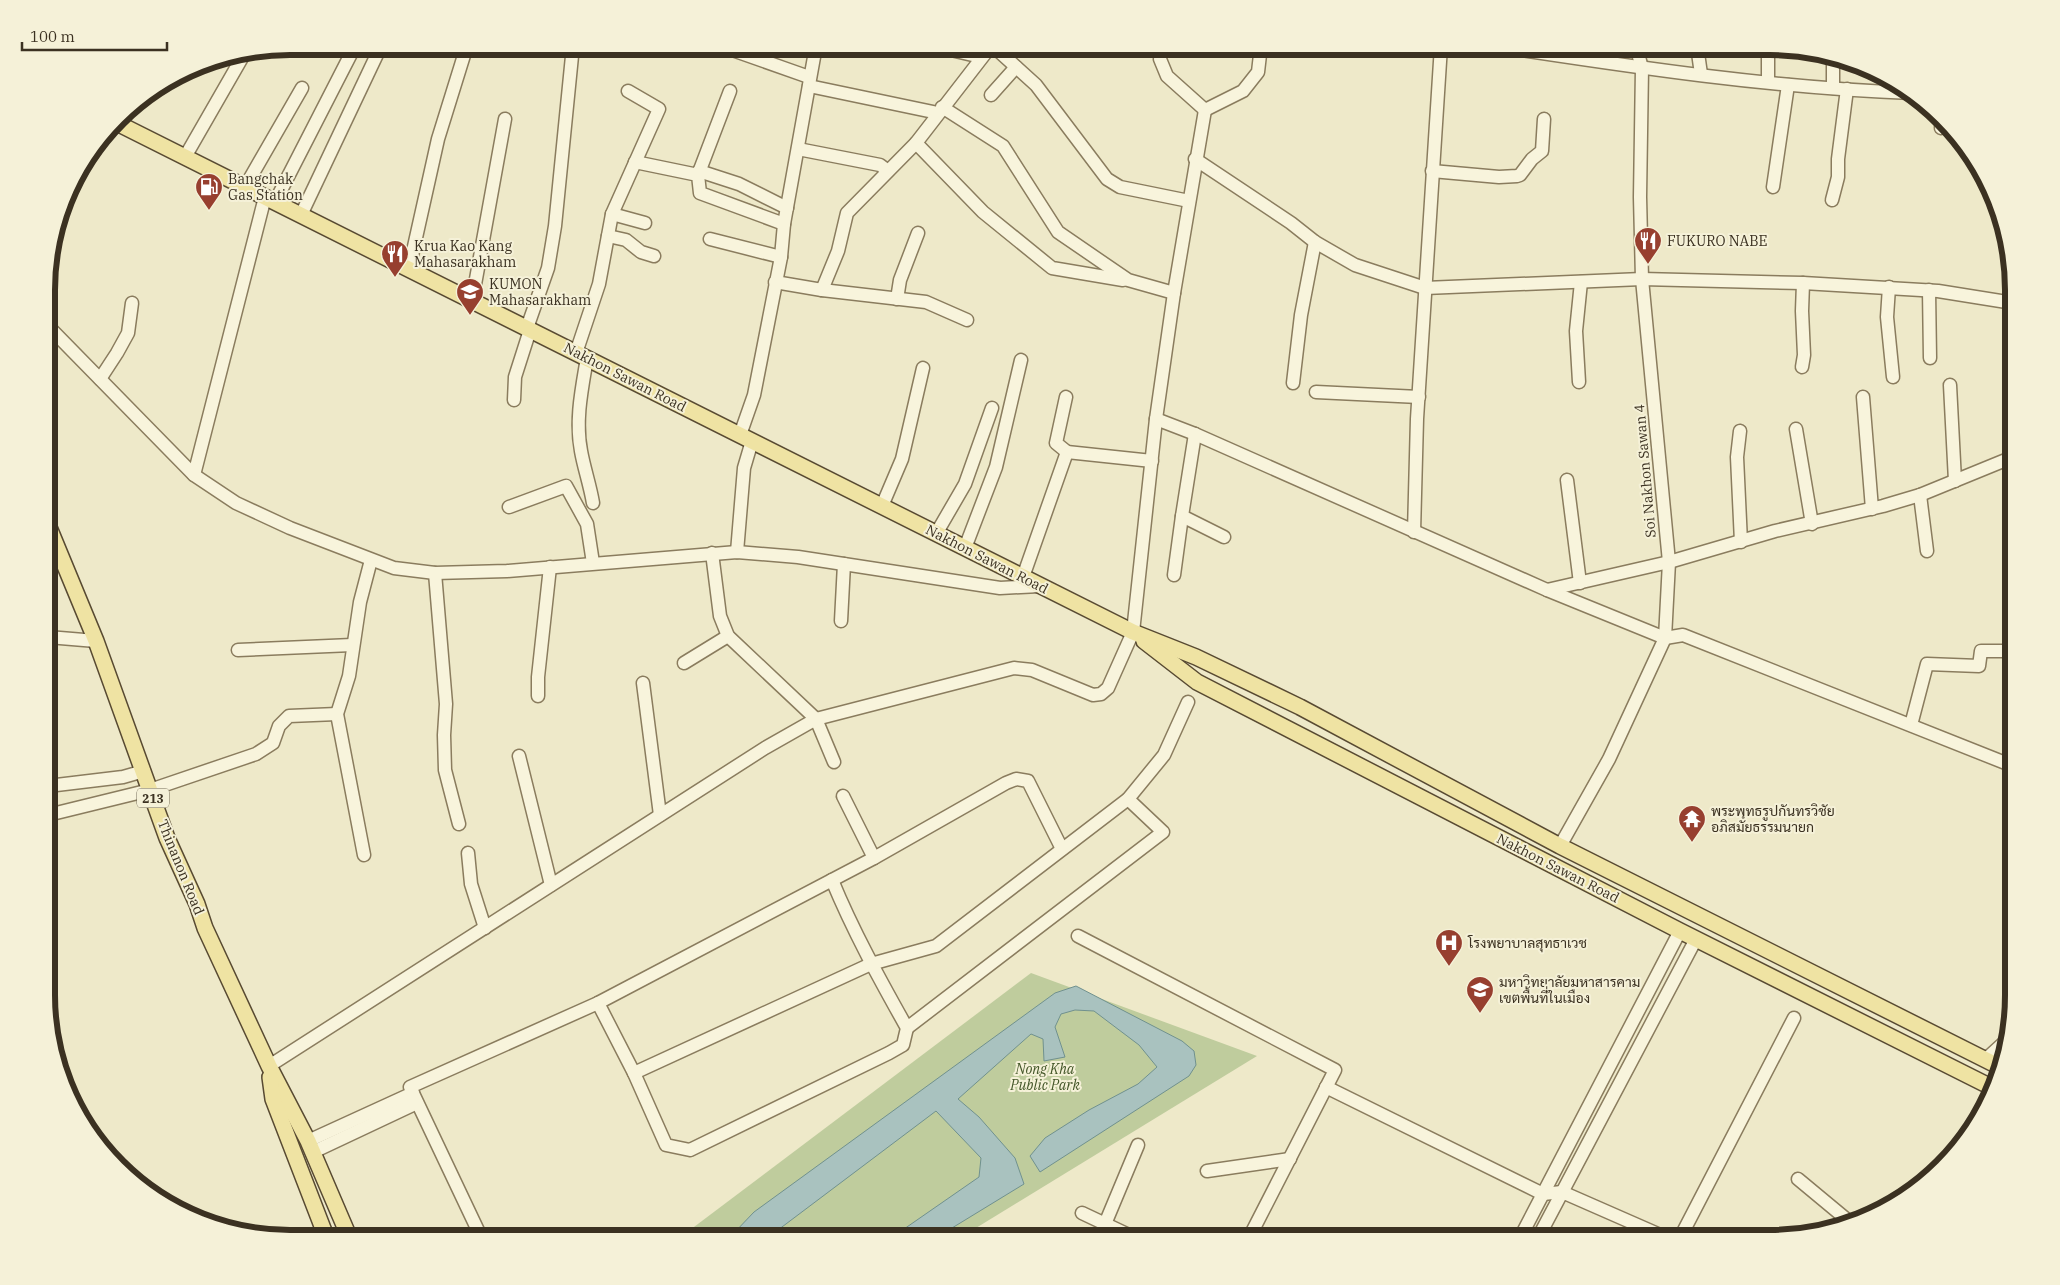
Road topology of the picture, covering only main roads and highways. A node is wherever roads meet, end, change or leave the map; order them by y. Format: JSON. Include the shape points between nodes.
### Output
{"nodes":[{"id":1,"x":122,"y":126,"type":"edge"},
{"id":2,"x":55,"y":542,"type":"edge"},
{"id":3,"x":1133,"y":632,"type":"junction"},
{"id":4,"x":1196,"y":657,"type":"junction"},
{"id":5,"x":1186,"y":676,"type":"junction"},
{"id":6,"x":1914,"y":1024,"type":"junction"},
{"id":7,"x":1905,"y":1044,"type":"junction"},
{"id":8,"x":1995,"y":1065,"type":"edge"},
{"id":9,"x":269,"y":1066,"type":"junction"},
{"id":10,"x":1987,"y":1085,"type":"edge"},
{"id":11,"x":321,"y":1171,"type":"junction"},
{"id":12,"x":304,"y":1178,"type":"junction"},
{"id":13,"x":324,"y":1230,"type":"edge"},
{"id":14,"x":346,"y":1230,"type":"edge"}],
"edges":[{"from":1,"to":3,"type":"main road","name":"Nakhon Sawan Road"},
{"from":2,"to":9,"type":"main road","name":"Thinanon Road","number":"213","via":[[96,642],[167,838]]},
{"from":3,"to":4,"type":"main road","name":"Nakhon Sawan Road"},
{"from":3,"to":5,"type":"main road","name":"Nakhon Sawan Road"},
{"from":4,"to":5,"type":"main road"},
{"from":4,"to":6,"type":"main road","name":"Nakhon Sawan Road","via":[[1300,707],[1560,846]]},
{"from":5,"to":7,"type":"main road","name":"Nakhon Sawan Road"},
{"from":6,"to":7,"type":"main road"},
{"from":6,"to":8,"type":"main road","name":"Nakhon Sawan Road"},
{"from":7,"to":10,"type":"main road","name":"Nakhon Sawan Road"},
{"from":9,"to":11,"type":"main road","name":"Thinanon Road","number":"213"},
{"from":9,"to":12,"type":"main road","name":"Thinanon Road","number":"213","via":[[273,1099]]},
{"from":11,"to":12,"type":"main road"},
{"from":11,"to":14,"type":"main road","name":"Thinanon Road","number":"213"},
{"from":12,"to":13,"type":"main road","name":"Thinanon Road","number":"213"}]}
